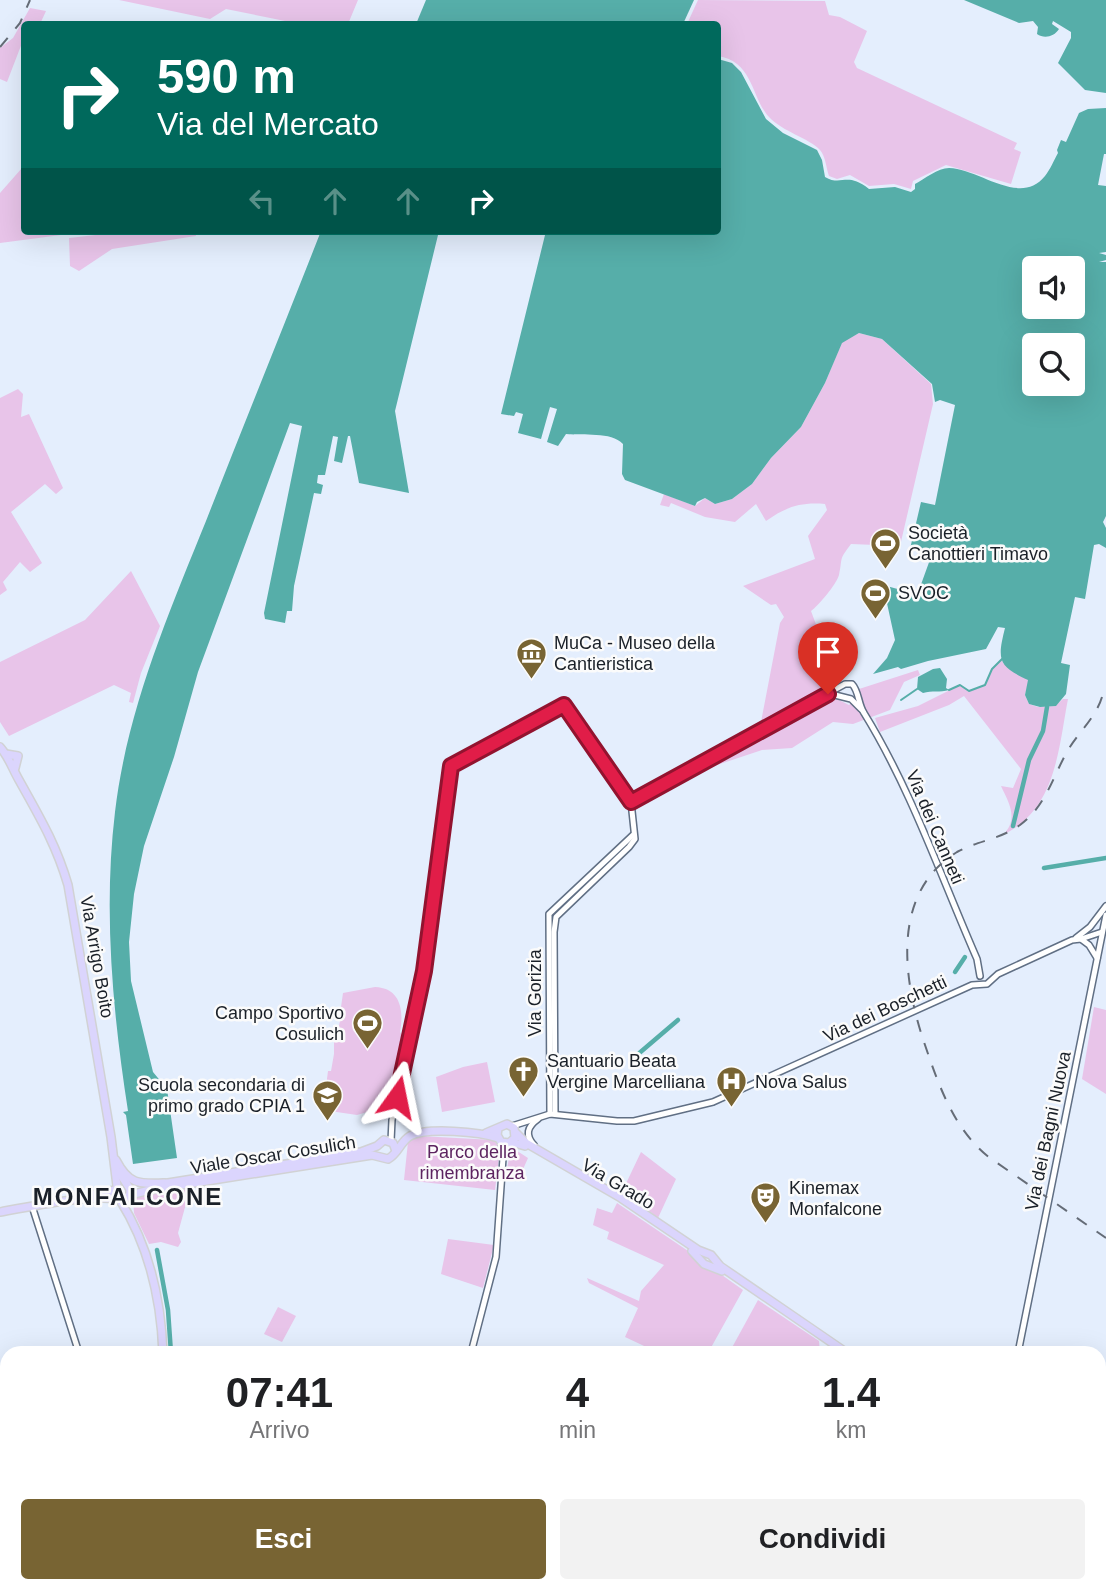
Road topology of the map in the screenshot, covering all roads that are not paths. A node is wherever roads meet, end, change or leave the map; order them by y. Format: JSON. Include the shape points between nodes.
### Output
{"nodes":[{"id":1,"x":842,"y":687,"type":"junction"},
{"id":2,"x":828,"y":694,"type":"junction"},
{"id":3,"x":857,"y":694,"type":"junction"},
{"id":4,"x":848,"y":698,"type":"junction"},
{"id":5,"x":862,"y":709,"type":"junction"},
{"id":6,"x":10,"y":759,"type":"edge"},
{"id":7,"x":631,"y":802,"type":"junction"},
{"id":8,"x":634,"y":834,"type":"junction"},
{"id":9,"x":1106,"y":906,"type":"edge"},
{"id":10,"x":1106,"y":915,"type":"edge"},
{"id":11,"x":1090,"y":927,"type":"junction"},
{"id":12,"x":1102,"y":932,"type":"junction"},
{"id":13,"x":1079,"y":939,"type":"junction"},
{"id":14,"x":1097,"y":958,"type":"junction"},
{"id":15,"x":984,"y":977,"type":"junction"},
{"id":16,"x":549,"y":1114,"type":"junction"},
{"id":17,"x":498,"y":1129,"type":"junction"},
{"id":18,"x":515,"y":1130,"type":"junction"},
{"id":19,"x":485,"y":1134,"type":"junction"},
{"id":20,"x":505,"y":1141,"type":"junction"},
{"id":21,"x":391,"y":1144,"type":"junction"},
{"id":22,"x":377,"y":1146,"type":"junction"},
{"id":23,"x":540,"y":1151,"type":"junction"},
{"id":24,"x":379,"y":1156,"type":"junction"},
{"id":25,"x":114,"y":1158,"type":"junction"},
{"id":26,"x":164,"y":1183,"type":"junction"},
{"id":27,"x":123,"y":1192,"type":"junction"},
{"id":28,"x":32,"y":1206,"type":"junction"},
{"id":29,"x":0,"y":1212,"type":"edge"},
{"id":30,"x":708,"y":1259,"type":"junction"},
{"id":31,"x":77,"y":1346,"type":"edge"},
{"id":32,"x":163,"y":1346,"type":"edge"},
{"id":33,"x":473,"y":1346,"type":"edge"},
{"id":34,"x":830,"y":1346,"type":"edge"},
{"id":35,"x":837,"y":1346,"type":"edge"},
{"id":36,"x":1019,"y":1346,"type":"edge"}],
"edges":[{"from":1,"to":2,"type":"street"},
{"from":1,"to":3,"type":"street","via":[[852,684]]},
{"from":1,"to":4,"type":"street"},
{"from":2,"to":4,"type":"street"},
{"from":2,"to":7,"type":"street"},
{"from":3,"to":4,"type":"street"},
{"from":3,"to":5,"type":"street","name":"Via dei Canneti"},
{"from":4,"to":5,"type":"street","name":"Via dei Canneti"},
{"from":5,"to":15,"type":"street","name":"Via dei Canneti","via":[[897,774]]},
{"from":6,"to":25,"type":"main road","name":"Via Arrigo Boito","via":[[46,826],[68,885]]},
{"from":7,"to":8,"type":"street"},
{"from":7,"to":21,"type":"street","via":[[564,705],[451,766],[424,971],[390,1130]]},
{"from":8,"to":16,"type":"street","name":"Via Gorizia","via":[[629,848],[556,918]]},
{"from":8,"to":16,"type":"street","name":"Via Gorizia","via":[[549,914]]},
{"from":9,"to":11,"type":"street","name":"Via dei Boschetti"},
{"from":10,"to":12,"type":"street","name":"Via dei Bagni Nuova"},
{"from":11,"to":12,"type":"street"},
{"from":11,"to":13,"type":"street","name":"Via dei Boschetti"},
{"from":12,"to":13,"type":"street","name":"Via dei Boschetti"},
{"from":12,"to":14,"type":"street","name":"Via dei Bagni Nuova"},
{"from":13,"to":14,"type":"street"},
{"from":13,"to":15,"type":"street","name":"Via dei Boschetti"},
{"from":14,"to":36,"type":"street","name":"Via dei Bagni Nuova"},
{"from":15,"to":16,"type":"street","name":"Via dei Boschetti","via":[[720,1099],[634,1121]]},
{"from":16,"to":18,"type":"street"},
{"from":16,"to":23,"type":"street","via":[[528,1131]]},
{"from":17,"to":18,"type":"main road","via":[[504,1124]]},
{"from":17,"to":19,"type":"main road"},
{"from":17,"to":20,"type":"main road"},
{"from":18,"to":20,"type":"main road"},
{"from":18,"to":23,"type":"main road","name":"Via Grado"},
{"from":19,"to":20,"type":"main road","name":"Via Grado"},
{"from":19,"to":21,"type":"main road","via":[[422,1133]]},
{"from":20,"to":30,"type":"main road","name":"Via Grado","via":[[525,1146]]},
{"from":20,"to":33,"type":"street","via":[[496,1257]]},
{"from":21,"to":22,"type":"main road"},
{"from":21,"to":24,"type":"main road","name":"Viale Oscar Cosulich","via":[[393,1157]]},
{"from":22,"to":24,"type":"main road"},
{"from":22,"to":26,"type":"main road","name":"Viale Oscar Cosulich"},
{"from":23,"to":30,"type":"main road","name":"Via Grado","via":[[621,1198]]},
{"from":24,"to":27,"type":"main road","name":"Viale Oscar Cosulich"},
{"from":25,"to":26,"type":"main road","via":[[131,1180]]},
{"from":25,"to":27,"type":"main road","name":"Via Arrigo Boito"},
{"from":26,"to":27,"type":"main road","name":"Viale Oscar Cosulich"},
{"from":27,"to":28,"type":"main road"},
{"from":27,"to":32,"type":"main road","via":[[154,1280]]},
{"from":28,"to":29,"type":"main road"},
{"from":28,"to":31,"type":"street"},
{"from":30,"to":34,"type":"main road","name":"Via Grado"},
{"from":30,"to":35,"type":"main road","name":"Via Grado"}]}
